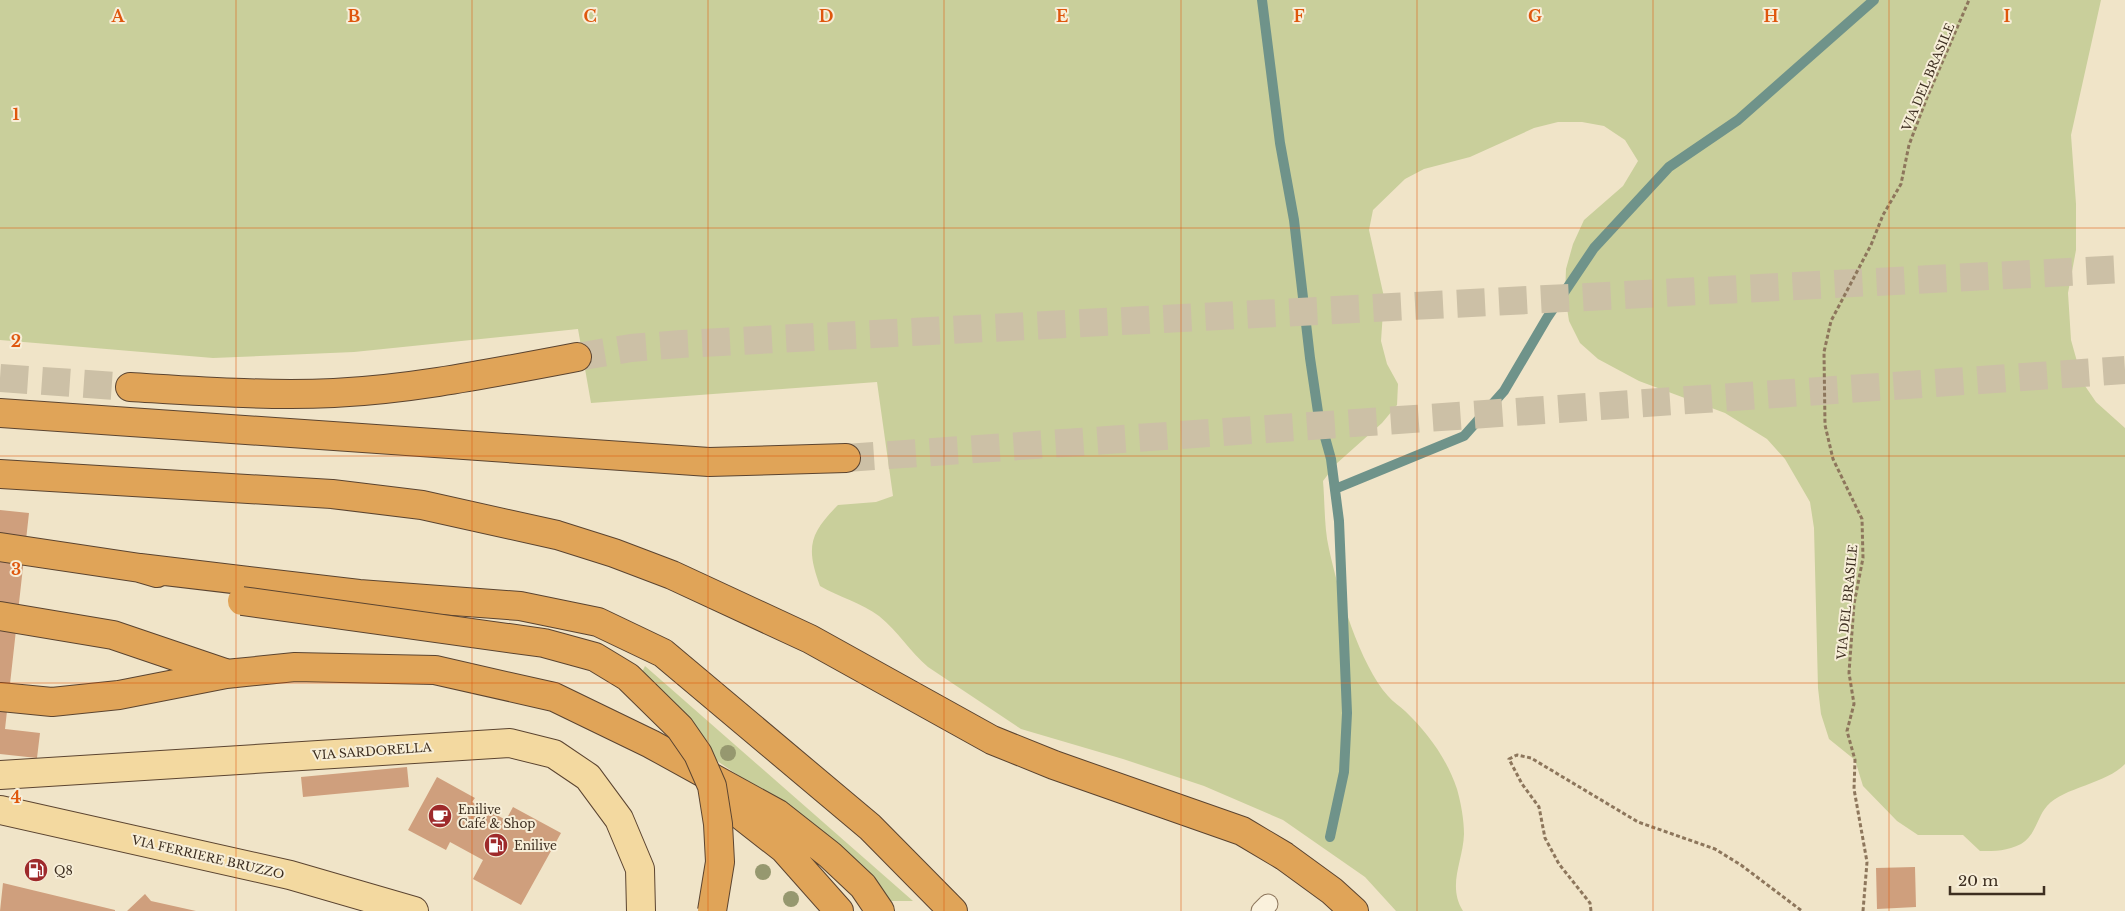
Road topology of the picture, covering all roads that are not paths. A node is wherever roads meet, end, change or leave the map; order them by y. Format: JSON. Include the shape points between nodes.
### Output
{"nodes":[{"id":1,"x":577,"y":357,"type":"tunnel mouth"},
{"id":2,"x":130,"y":387,"type":"tunnel mouth"},
{"id":3,"x":0,"y":413,"type":"edge"},
{"id":4,"x":846,"y":458,"type":"tunnel mouth"},
{"id":5,"x":0,"y":474,"type":"edge"},
{"id":6,"x":0,"y":548,"type":"edge"},
{"id":7,"x":140,"y":568,"type":"junction"},
{"id":8,"x":0,"y":616,"type":"edge"},
{"id":9,"x":226,"y":674,"type":"junction"},
{"id":10,"x":0,"y":697,"type":"edge"},
{"id":11,"x":651,"y":744,"type":"junction"},
{"id":12,"x":0,"y":775,"type":"edge"},
{"id":13,"x":0,"y":810,"type":"edge"},
{"id":14,"x":414,"y":911,"type":"edge"},
{"id":15,"x":642,"y":911,"type":"edge"},
{"id":16,"x":712,"y":911,"type":"edge"},
{"id":17,"x":839,"y":911,"type":"edge"},
{"id":18,"x":880,"y":911,"type":"edge"},
{"id":19,"x":953,"y":911,"type":"edge"},
{"id":20,"x":1354,"y":911,"type":"edge"}],
"edges":[{"from":1,"to":2,"type":"highway","via":[[393,388],[345,392],[289,394]]},
{"from":3,"to":4,"type":"highway","via":[[709,462]]},
{"from":5,"to":20,"type":"highway","via":[[368,498],[493,520],[614,553],[672,575],[810,639],[992,740],[1054,766],[1242,831],[1284,856]]},
{"from":6,"to":7,"type":"highway"},
{"from":7,"to":16,"type":"highway","bridge":true,"via":[[242,601],[551,645],[595,657],[628,677],[680,728],[698,754],[712,786],[718,824],[720,862]]},
{"from":7,"to":19,"type":"highway","via":[[359,594],[520,606],[598,622],[670,659],[870,827]]},
{"from":8,"to":9,"type":"highway","via":[[113,635]]},
{"from":9,"to":10,"type":"highway","via":[[100,697],[52,702]]},
{"from":9,"to":11,"type":"highway","via":[[295,667],[435,670],[554,696]]},
{"from":11,"to":17,"type":"highway","via":[[784,849]]},
{"from":11,"to":18,"type":"highway","via":[[778,814],[863,886]]},
{"from":12,"to":15,"type":"main road","name":"VIA SARDORELLA","via":[[510,743],[554,754],[588,777],[619,819],[640,869]]},
{"from":13,"to":14,"type":"main road","name":"VIA FERRIERE BRUZZO","via":[[290,875]]}]}
